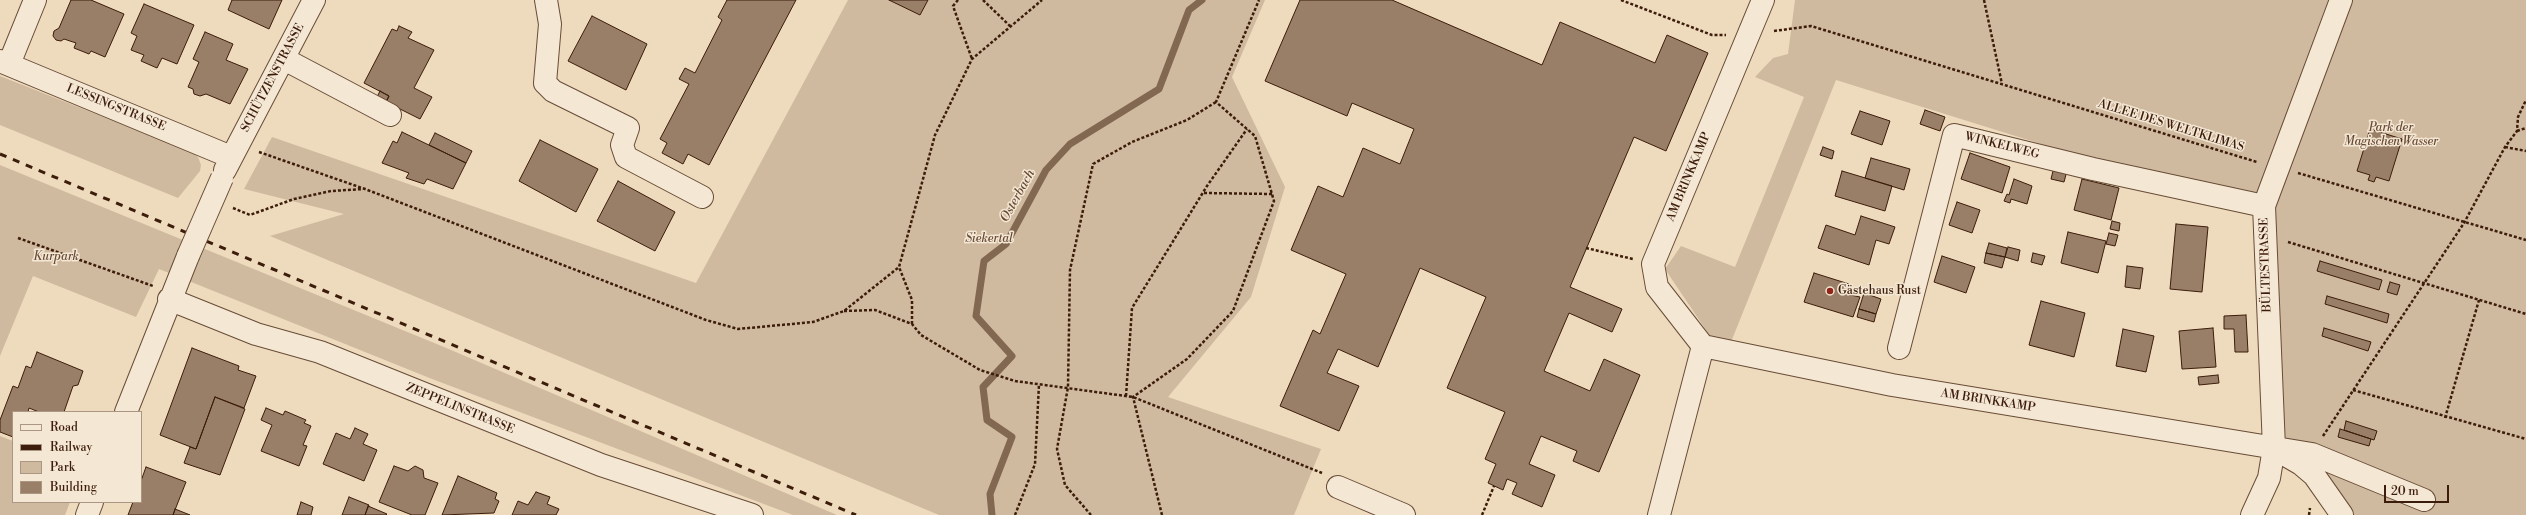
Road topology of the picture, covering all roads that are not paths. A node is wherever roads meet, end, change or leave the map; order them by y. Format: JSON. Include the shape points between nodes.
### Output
{"nodes":[{"id":1,"x":35,"y":0,"type":"edge"},
{"id":2,"x":314,"y":0,"type":"edge"},
{"id":3,"x":546,"y":0,"type":"edge"},
{"id":4,"x":1763,"y":0,"type":"edge"},
{"id":5,"x":2341,"y":0,"type":"edge"},
{"id":6,"x":284,"y":59,"type":"junction"},
{"id":7,"x":5,"y":62,"type":"edge"},
{"id":8,"x":390,"y":115,"type":"dead end"},
{"id":9,"x":231,"y":157,"type":"junction"},
{"id":10,"x":702,"y":197,"type":"dead end"},
{"id":11,"x":2264,"y":206,"type":"junction"},
{"id":12,"x":167,"y":289,"type":"junction"},
{"id":13,"x":1703,"y":346,"type":"junction"},
{"id":14,"x":1899,"y":348,"type":"dead end"},
{"id":15,"x":126,"y":411,"type":"edge"},
{"id":16,"x":2274,"y":448,"type":"junction"},
{"id":17,"x":1332,"y":481,"type":"road end"},
{"id":18,"x":2424,"y":500,"type":"dead end"},
{"id":19,"x":92,"y":503,"type":"edge"},
{"id":20,"x":87,"y":515,"type":"edge"},
{"id":21,"x":752,"y":515,"type":"edge"},
{"id":22,"x":1404,"y":515,"type":"edge"},
{"id":23,"x":1660,"y":515,"type":"edge"},
{"id":24,"x":2252,"y":515,"type":"edge"},
{"id":25,"x":2342,"y":515,"type":"edge"}],
"edges":[{"from":1,"to":7,"type":"street"},
{"from":2,"to":6,"type":"street","name":"SCHÜTZENSTRASSE"},
{"from":3,"to":10,"type":"street","via":[[550,24],[545,83],[553,91],[628,128],[622,145],[626,157]]},
{"from":4,"to":13,"type":"street","name":"AM BRINKKAMP","via":[[1653,264],[1657,287]]},
{"from":5,"to":11,"type":"street","name":"BÜLTESTRASSE"},
{"from":6,"to":8,"type":"street"},
{"from":6,"to":9,"type":"street","name":"SCHÜTZENSTRASSE"},
{"from":7,"to":9,"type":"street","name":"LESSINGSTRASSE"},
{"from":9,"to":12,"type":"street","name":"SCHÜTZENSTRASSE","bridge":true,"via":[[188,256]]},
{"from":11,"to":14,"type":"street","name":"WINKELWEG","via":[[2093,169],[1954,135]]},
{"from":11,"to":16,"type":"street","name":"BÜLTESTRASSE"},
{"from":12,"to":15,"type":"street"},
{"from":12,"to":21,"type":"street","name":"ZEPPELINSTRASSE","via":[[256,334],[320,352],[600,465]]},
{"from":13,"to":16,"type":"street","name":"AM BRINKKAMP","via":[[1892,385]]},
{"from":13,"to":23,"type":"street"},
{"from":16,"to":18,"type":"street","name":"AM BRINKKAMP","via":[[2312,454]]},
{"from":16,"to":24,"type":"street","name":"BÜLTESTRASSE","via":[[2269,478]]},
{"from":16,"to":25,"type":"street","via":[[2314,475]]},
{"from":17,"to":22,"type":"street"},
{"from":19,"to":20,"type":"street"}]}
